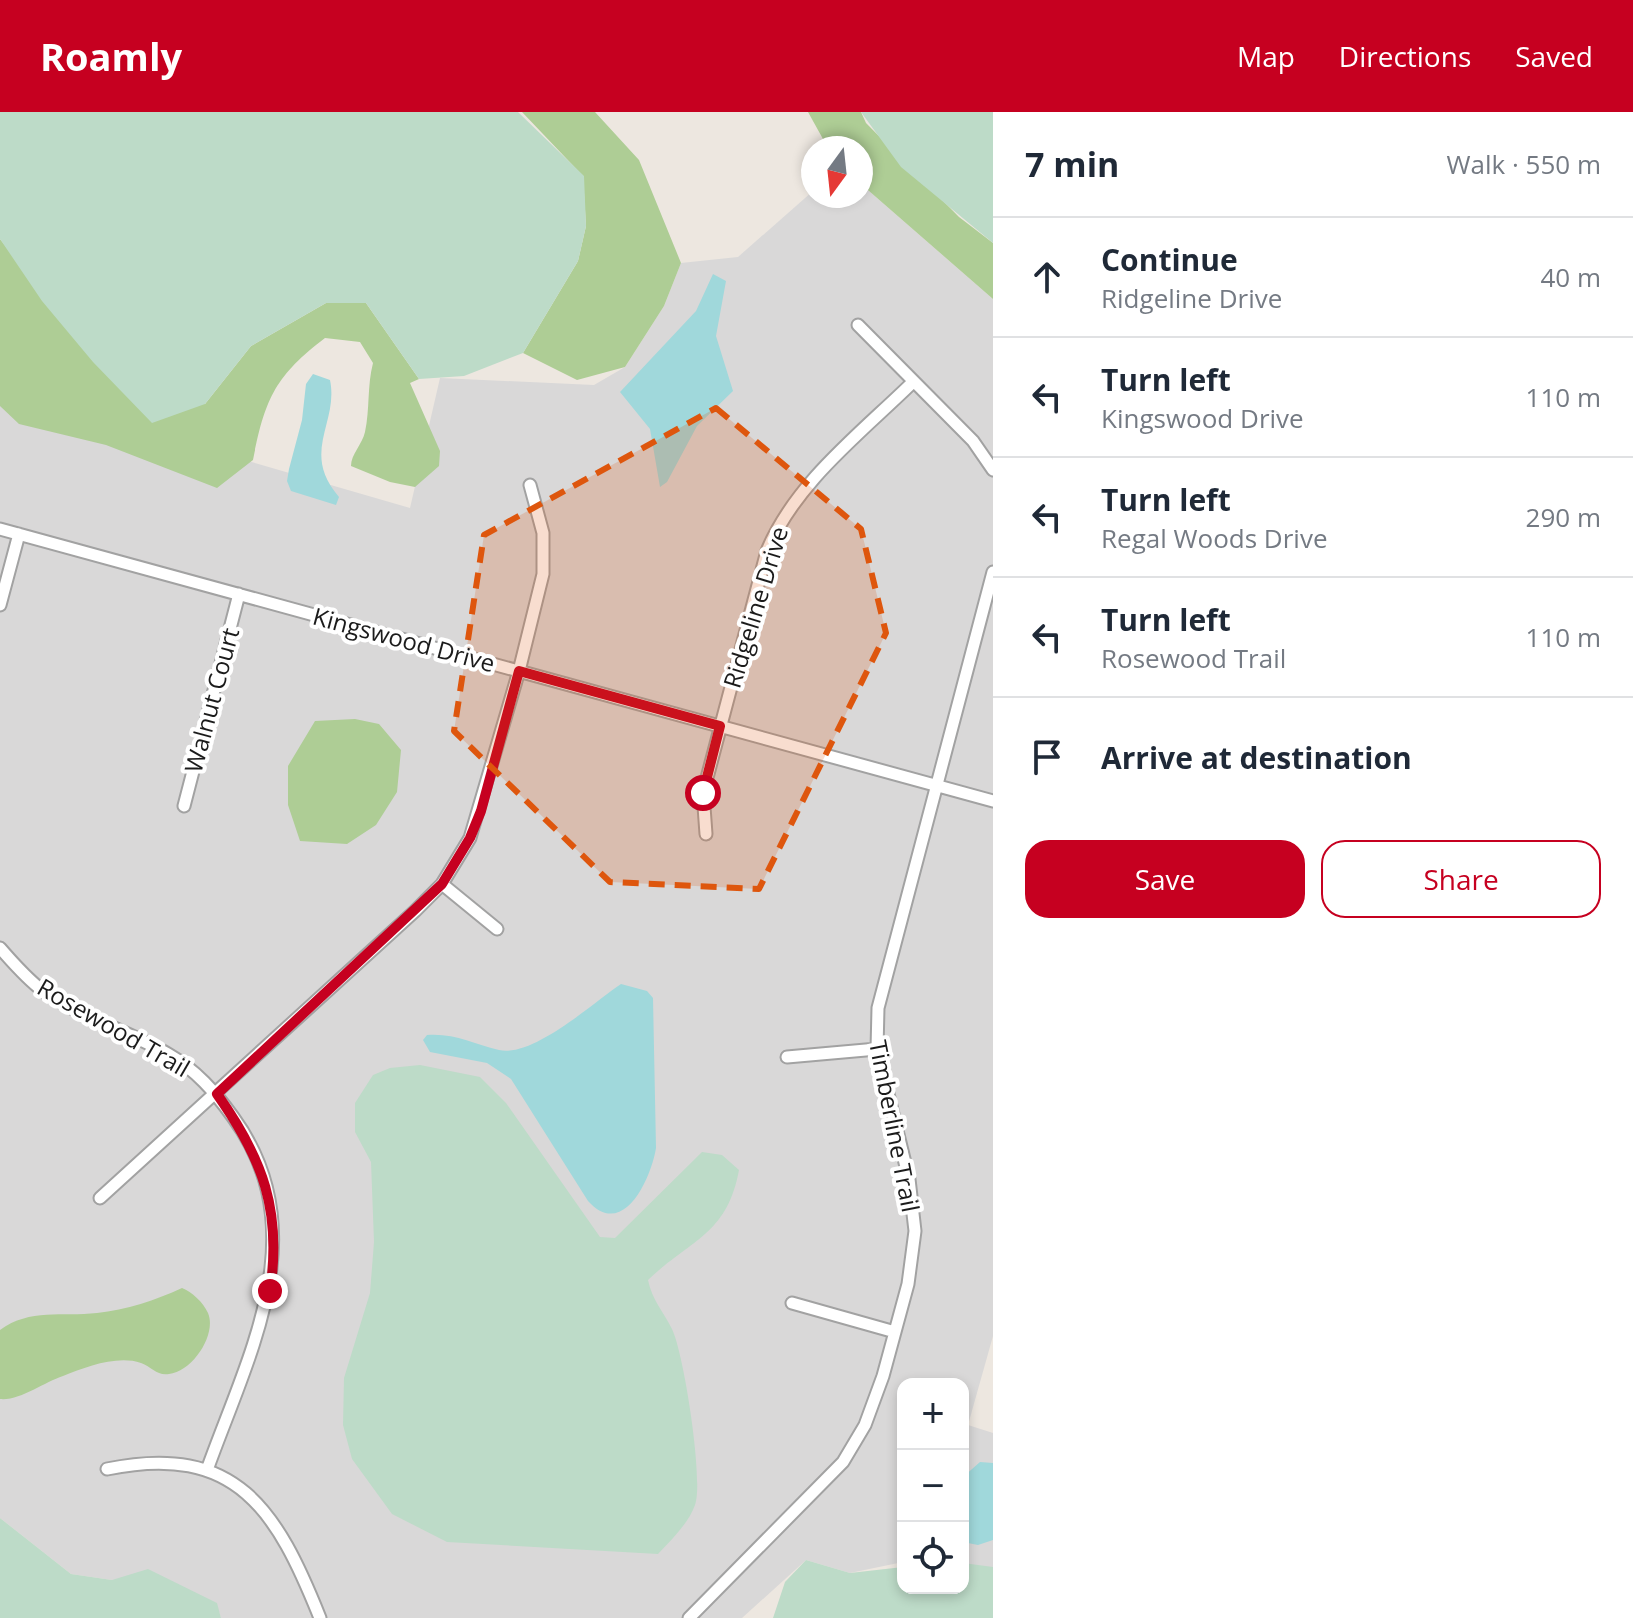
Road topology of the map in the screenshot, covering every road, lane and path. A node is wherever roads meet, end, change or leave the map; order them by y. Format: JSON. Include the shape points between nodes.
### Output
{"nodes":[{"id":1,"x":858,"y":325,"type":"dead end"},
{"id":2,"x":913,"y":382,"type":"junction"},
{"id":3,"x":993,"y":470,"type":"edge"},
{"id":4,"x":530,"y":485,"type":"dead end"},
{"id":5,"x":0,"y":529,"type":"edge"},
{"id":6,"x":19,"y":534,"type":"junction"},
{"id":7,"x":993,"y":572,"type":"edge"},
{"id":8,"x":239,"y":594,"type":"junction"},
{"id":9,"x":0,"y":605,"type":"edge"},
{"id":10,"x":519,"y":671,"type":"junction"},
{"id":11,"x":720,"y":726,"type":"junction"},
{"id":12,"x":935,"y":785,"type":"junction"},
{"id":13,"x":993,"y":801,"type":"edge"},
{"id":14,"x":184,"y":806,"type":"dead end"},
{"id":15,"x":706,"y":834,"type":"dead end"},
{"id":16,"x":442,"y":884,"type":"junction"},
{"id":17,"x":497,"y":929,"type":"dead end"},
{"id":18,"x":0,"y":948,"type":"edge"},
{"id":19,"x":877,"y":1049,"type":"junction"},
{"id":20,"x":787,"y":1057,"type":"dead end"},
{"id":21,"x":217,"y":1094,"type":"junction"},
{"id":22,"x":100,"y":1198,"type":"dead end"},
{"id":23,"x":792,"y":1303,"type":"dead end"},
{"id":24,"x":895,"y":1332,"type":"junction"},
{"id":25,"x":107,"y":1469,"type":"dead end"},
{"id":26,"x":207,"y":1470,"type":"junction"},
{"id":27,"x":320,"y":1618,"type":"edge"},
{"id":28,"x":689,"y":1618,"type":"edge"}],
"edges":[{"from":1,"to":2,"type":"street"},
{"from":2,"to":3,"type":"street","via":[[973,441]]},
{"from":2,"to":11,"type":"street","name":"Ridgeline Drive","via":[[779,521]]},
{"from":4,"to":10,"type":"street","via":[[543,533],[543,574]]},
{"from":5,"to":6,"type":"street","name":"Kingswood Drive"},
{"from":6,"to":8,"type":"street","name":"Kingswood Drive"},
{"from":6,"to":9,"type":"street"},
{"from":7,"to":12,"type":"street","name":"Timberline Trail"},
{"from":8,"to":10,"type":"street","name":"Kingswood Drive"},
{"from":8,"to":14,"type":"street","name":"Walnut Court"},
{"from":10,"to":11,"type":"street","name":"Kingswood Drive"},
{"from":10,"to":16,"type":"street","via":[[481,811]]},
{"from":11,"to":12,"type":"street","name":"Kingswood Drive"},
{"from":11,"to":15,"type":"street","name":"Ridgeline Drive","via":[[703,793]]},
{"from":12,"to":13,"type":"street","name":"Kingswood Drive"},
{"from":12,"to":19,"type":"street","name":"Timberline Trail","via":[[881,986]]},
{"from":16,"to":17,"type":"street"},
{"from":16,"to":21,"type":"street"},
{"from":18,"to":21,"type":"street","name":"Rosewood Trail","via":[[42,990],[171,1056]]},
{"from":19,"to":20,"type":"street"},
{"from":19,"to":24,"type":"street","name":"Timberline Trail","via":[[913,1203],[912,1263]]},
{"from":21,"to":22,"type":"street"},
{"from":21,"to":26,"type":"street","name":"Rosewood Trail","via":[[244,1131],[263,1172],[274,1250],[264,1315]]},
{"from":23,"to":24,"type":"street"},
{"from":24,"to":28,"type":"street","name":"Timberline Trail","via":[[873,1406],[843,1462]]},
{"from":25,"to":26,"type":"street","via":[[164,1462]]},
{"from":26,"to":27,"type":"street","via":[[241,1489],[280,1529]]}]}
